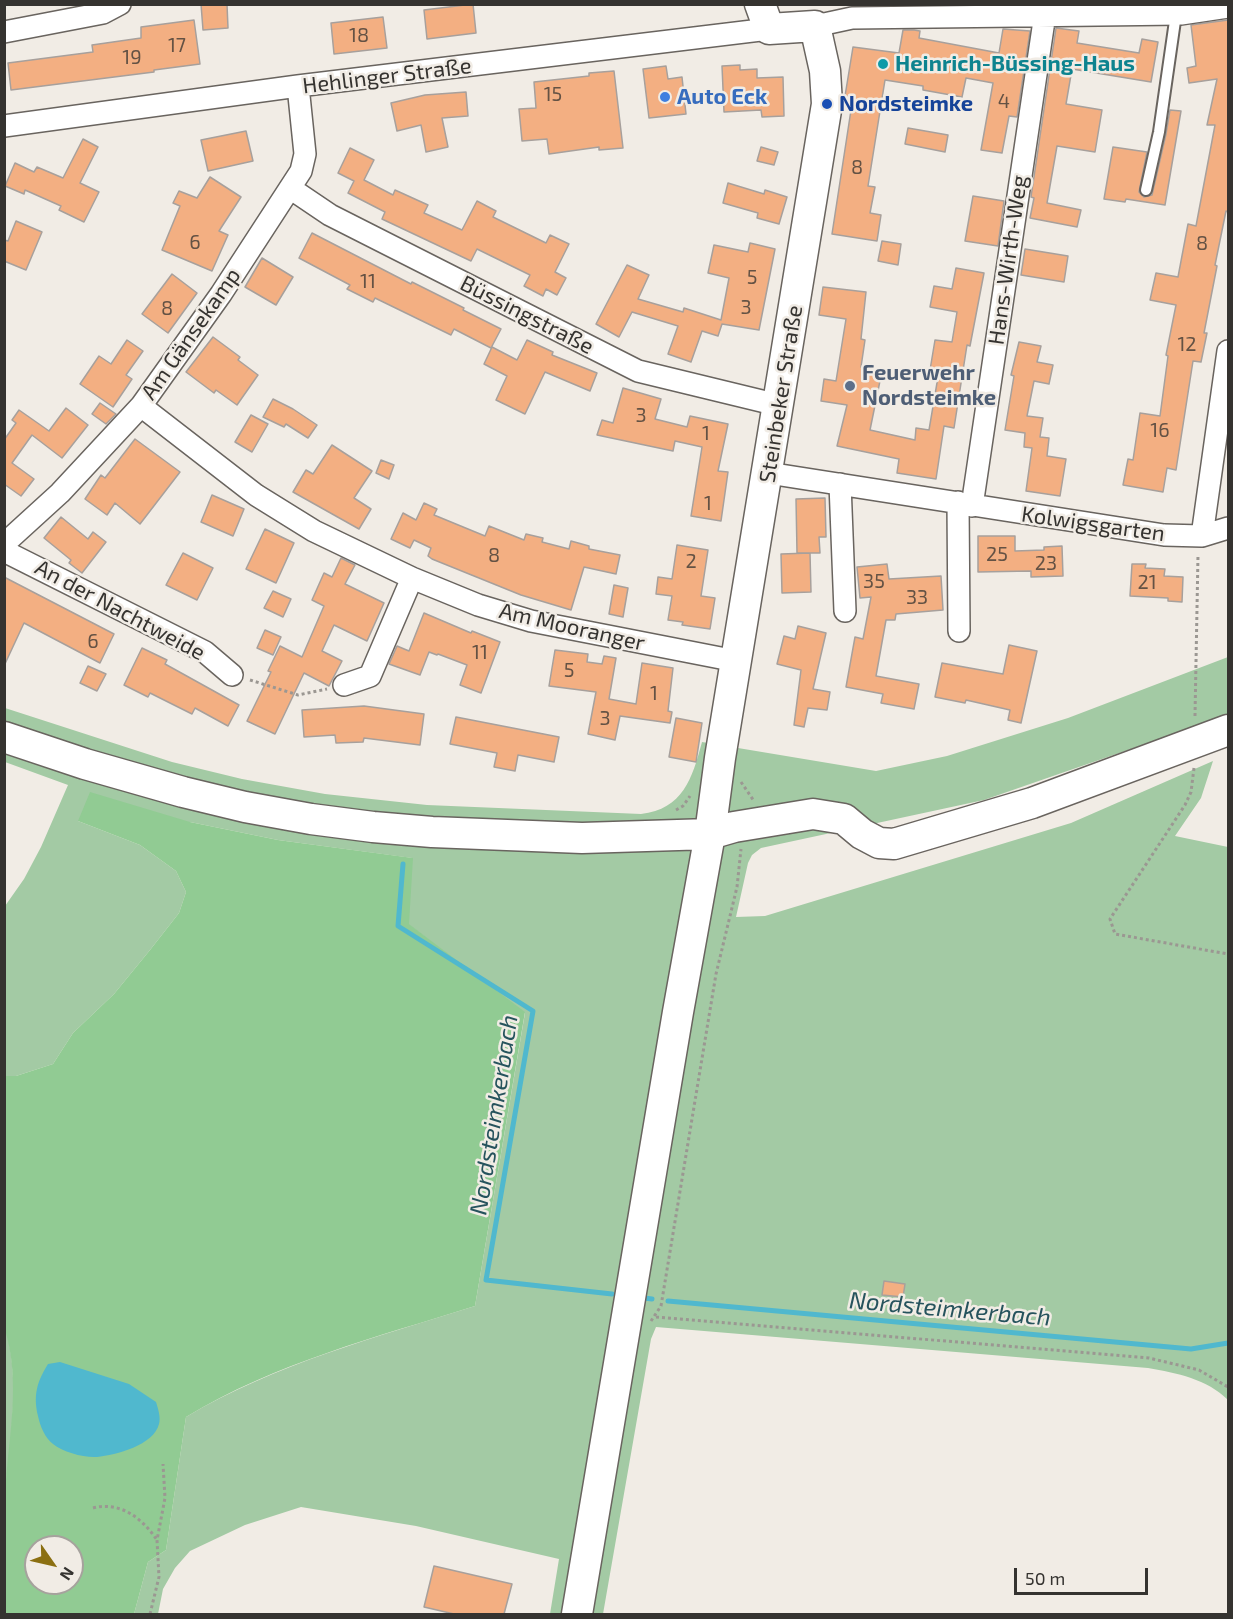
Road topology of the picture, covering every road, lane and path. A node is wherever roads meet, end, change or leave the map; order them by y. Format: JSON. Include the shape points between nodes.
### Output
{"nodes":[{"id":1,"x":120,"y":4,"type":"edge"},
{"id":2,"x":1228,"y":7,"type":"edge"},
{"id":3,"x":1047,"y":9,"type":"edge"},
{"id":4,"x":855,"y":11,"type":"edge"},
{"id":5,"x":1176,"y":14,"type":"junction"},
{"id":6,"x":765,"y":17,"type":"edge"},
{"id":7,"x":815,"y":26,"type":"junction"},
{"id":8,"x":4,"y":32,"type":"edge"},
{"id":9,"x":298,"y":86,"type":"junction"},
{"id":10,"x":4,"y":126,"type":"edge"},
{"id":11,"x":290,"y":188,"type":"junction"},
{"id":12,"x":1146,"y":190,"type":"dead end"},
{"id":13,"x":1228,"y":351,"type":"edge"},
{"id":14,"x":778,"y":405,"type":"junction"},
{"id":15,"x":141,"y":406,"type":"junction"},
{"id":16,"x":768,"y":473,"type":"junction"},
{"id":17,"x":840,"y":484,"type":"junction"},
{"id":18,"x":965,"y":504,"type":"junction"},
{"id":19,"x":1228,"y":528,"type":"edge"},
{"id":20,"x":1202,"y":536,"type":"junction"},
{"id":21,"x":4,"y":544,"type":"edge"},
{"id":22,"x":4,"y":551,"type":"edge"},
{"id":23,"x":412,"y":578,"type":"junction"},
{"id":24,"x":845,"y":611,"type":"dead end"},
{"id":25,"x":959,"y":632,"type":"dead end"},
{"id":26,"x":736,"y":661,"type":"junction"},
{"id":27,"x":232,"y":675,"type":"joint"},
{"id":28,"x":344,"y":685,"type":"joint"},
{"id":29,"x":1228,"y":730,"type":"edge"},
{"id":30,"x":4,"y":737,"type":"edge"},
{"id":31,"x":1194,"y":744,"type":"junction"},
{"id":32,"x":710,"y":834,"type":"junction"},
{"id":33,"x":741,"y":847,"type":"dead end"},
{"id":34,"x":1228,"y":954,"type":"edge"},
{"id":35,"x":644,"y":1318,"type":"junction"},
{"id":36,"x":1228,"y":1387,"type":"edge"},
{"id":37,"x":163,"y":1464,"type":"dead end"},
{"id":38,"x":93,"y":1508,"type":"dead end"},
{"id":39,"x":157,"y":1539,"type":"junction"},
{"id":40,"x":150,"y":1614,"type":"edge"},
{"id":41,"x":577,"y":1614,"type":"edge"}],
"edges":[{"from":1,"to":8,"type":"street","via":[[103,12]]},
{"from":2,"to":5,"type":"street"},
{"from":3,"to":4,"type":"street"},
{"from":3,"to":5,"type":"street"},
{"from":3,"to":18,"type":"street","name":"Hans-Wirth-Weg"},
{"from":4,"to":7,"type":"street"},
{"from":5,"to":12,"type":"lane","via":[[1159,132]]},
{"from":6,"to":7,"type":"street"},
{"from":6,"to":9,"type":"street","name":"Hehlinger Straße"},
{"from":7,"to":14,"type":"street","name":"Steinbeker Straße","via":[[825,71],[827,104]]},
{"from":9,"to":10,"type":"street","name":"Hehlinger Straße"},
{"from":9,"to":11,"type":"street","name":"Am Gänsekamp","via":[[305,154],[301,171]]},
{"from":11,"to":14,"type":"street","name":"Büssingstraße","via":[[330,215],[638,371]]},
{"from":11,"to":15,"type":"street","name":"Am Gänsekamp"},
{"from":13,"to":20,"type":"street"},
{"from":14,"to":16,"type":"street","name":"Steinbeker Straße"},
{"from":15,"to":21,"type":"street","name":"Am Gänsekamp","via":[[60,493]]},
{"from":15,"to":23,"type":"street","name":"Am Mooranger","via":[[256,495],[314,531]]},
{"from":16,"to":17,"type":"street","name":"Kolwigsgarten"},
{"from":16,"to":26,"type":"street","name":"Steinbeker Straße"},
{"from":17,"to":18,"type":"street","name":"Kolwigsgarten"},
{"from":17,"to":24,"type":"street"},
{"from":18,"to":20,"type":"street","name":"Kolwigsgarten","via":[[1164,536]]},
{"from":18,"to":25,"type":"street"},
{"from":19,"to":20,"type":"street","name":"Kolwigsgarten"},
{"from":20,"to":31,"type":"path","via":[[1198,558]]},
{"from":22,"to":27,"type":"street","name":"An der Nachtweide","via":[[205,652]]},
{"from":23,"to":26,"type":"street","name":"Am Mooranger","via":[[531,621]]},
{"from":23,"to":28,"type":"street","via":[[370,676]]},
{"from":26,"to":32,"type":"street","name":"Steinbeker Straße"},
{"from":27,"to":28,"type":"path","via":[[298,695]]},
{"from":29,"to":31,"type":"street"},
{"from":30,"to":32,"type":"street","via":[[135,779],[311,819],[514,836]]},
{"from":31,"to":32,"type":"street","via":[[1032,803],[894,844],[879,843],[844,819],[813,814]]},
{"from":31,"to":34,"type":"path","via":[[1191,792],[1110,918],[1111,927],[1115,934]]},
{"from":32,"to":35,"type":"street","name":"Steinbeker Straße","via":[[678,1012]]},
{"from":33,"to":35,"type":"path","via":[[661,1306]]},
{"from":35,"to":36,"type":"path","via":[[1149,1358],[1199,1370]]},
{"from":35,"to":41,"type":"street","name":"Steinbeker Straße"},
{"from":37,"to":39,"type":"path","via":[[165,1498]]},
{"from":38,"to":39,"type":"path","via":[[111,1505],[127,1511]]},
{"from":39,"to":40,"type":"path","via":[[159,1577]]}]}
